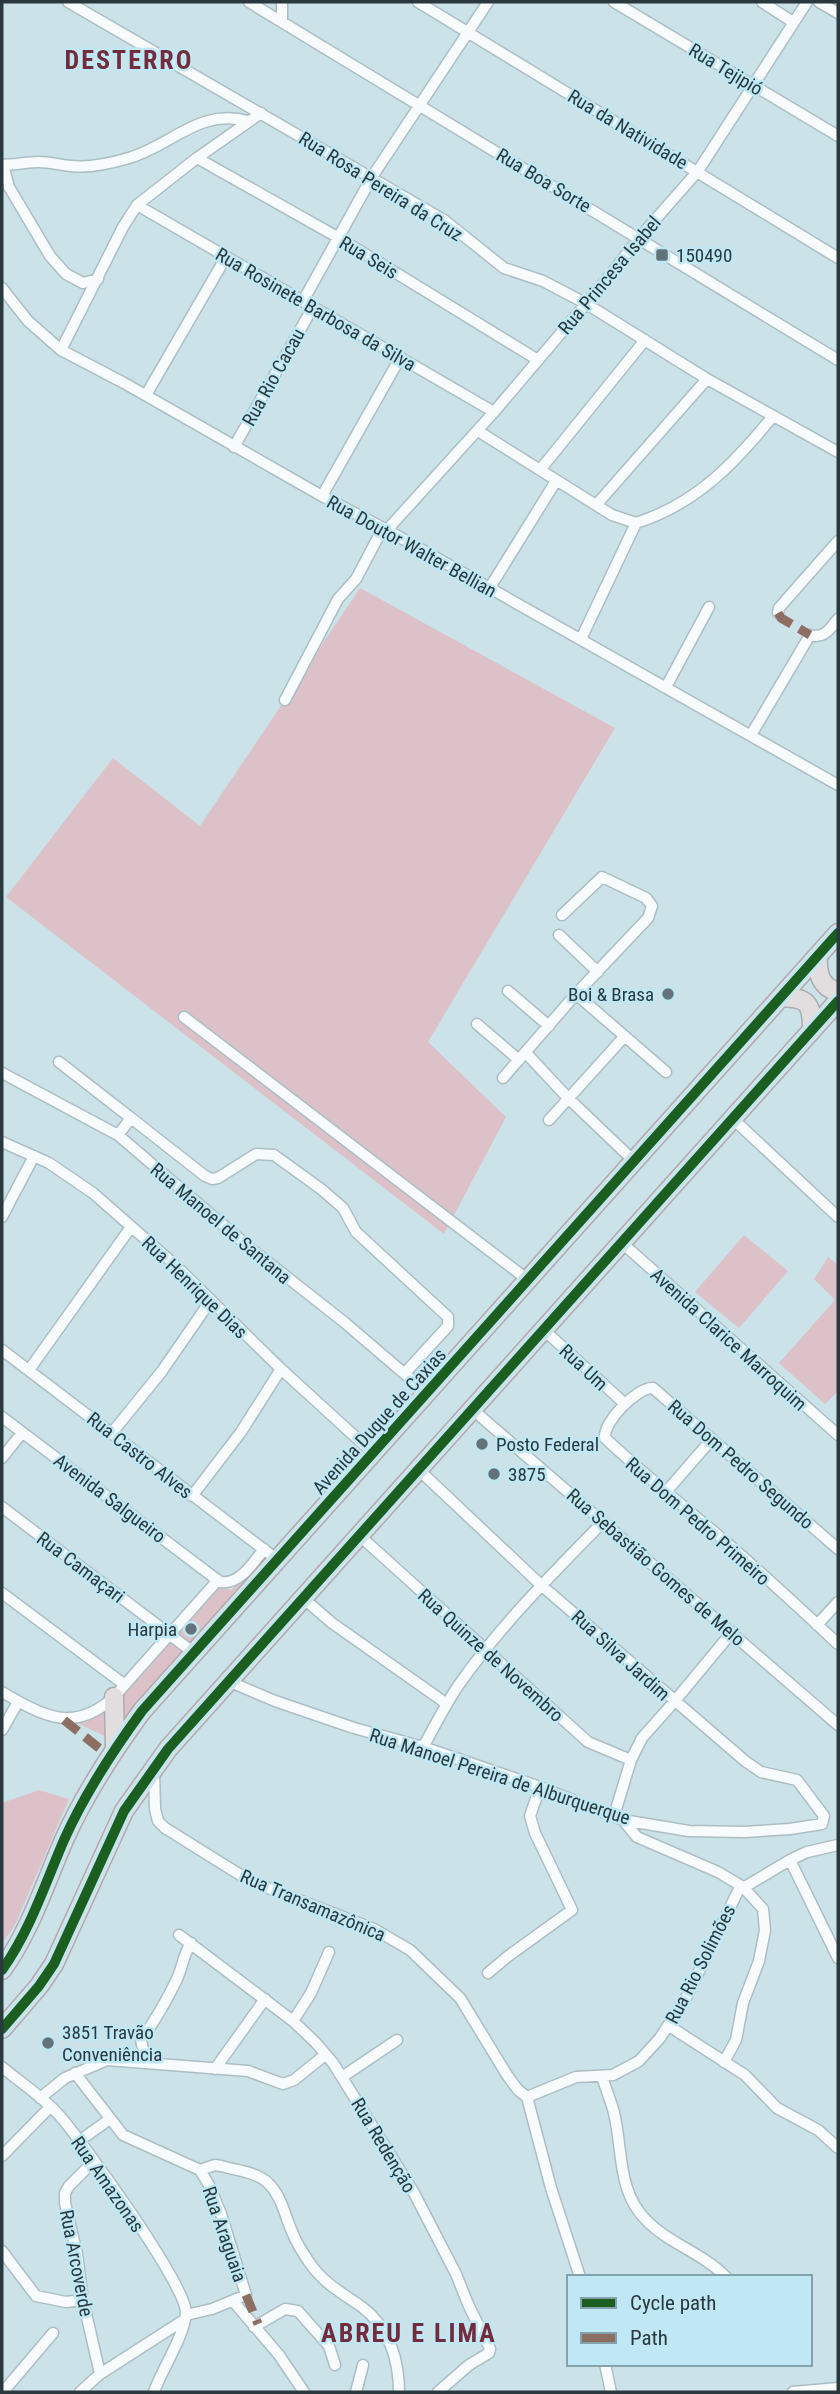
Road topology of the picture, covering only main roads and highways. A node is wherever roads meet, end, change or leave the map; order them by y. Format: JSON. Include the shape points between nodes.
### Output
{"nodes":[{"id":1,"x":838,"y":933,"type":"edge"},
{"id":2,"x":817,"y":955,"type":"junction"},
{"id":3,"x":838,"y":992,"type":"edge"},
{"id":4,"x":781,"y":997,"type":"junction"},
{"id":5,"x":838,"y":1001,"type":"edge"},
{"id":6,"x":812,"y":1030,"type":"junction"},
{"id":7,"x":119,"y":1691,"type":"road end"},
{"id":8,"x":115,"y":1748,"type":"junction"},
{"id":9,"x":2,"y":1970,"type":"edge"},
{"id":10,"x":2,"y":2029,"type":"edge"}],
"edges":[{"from":1,"to":2,"type":"highway","name":"Avenida Duque de Caxias"},
{"from":2,"to":3,"type":"highway","via":[[820,979]]},
{"from":2,"to":4,"type":"highway","name":"Avenida Duque de Caxias"},
{"from":4,"to":6,"type":"highway","via":[[807,1003]]},
{"from":4,"to":8,"type":"highway","name":"Avenida Duque de Caxias","via":[[142,1711]]},
{"from":5,"to":6,"type":"highway"},
{"from":6,"to":10,"type":"highway","via":[[154,1767],[124,1811],[54,1964]]},
{"from":7,"to":8,"type":"highway"},
{"from":8,"to":9,"type":"highway","name":"Avenida Duque de Caxias","via":[[82,1805],[25,1932]]}]}
